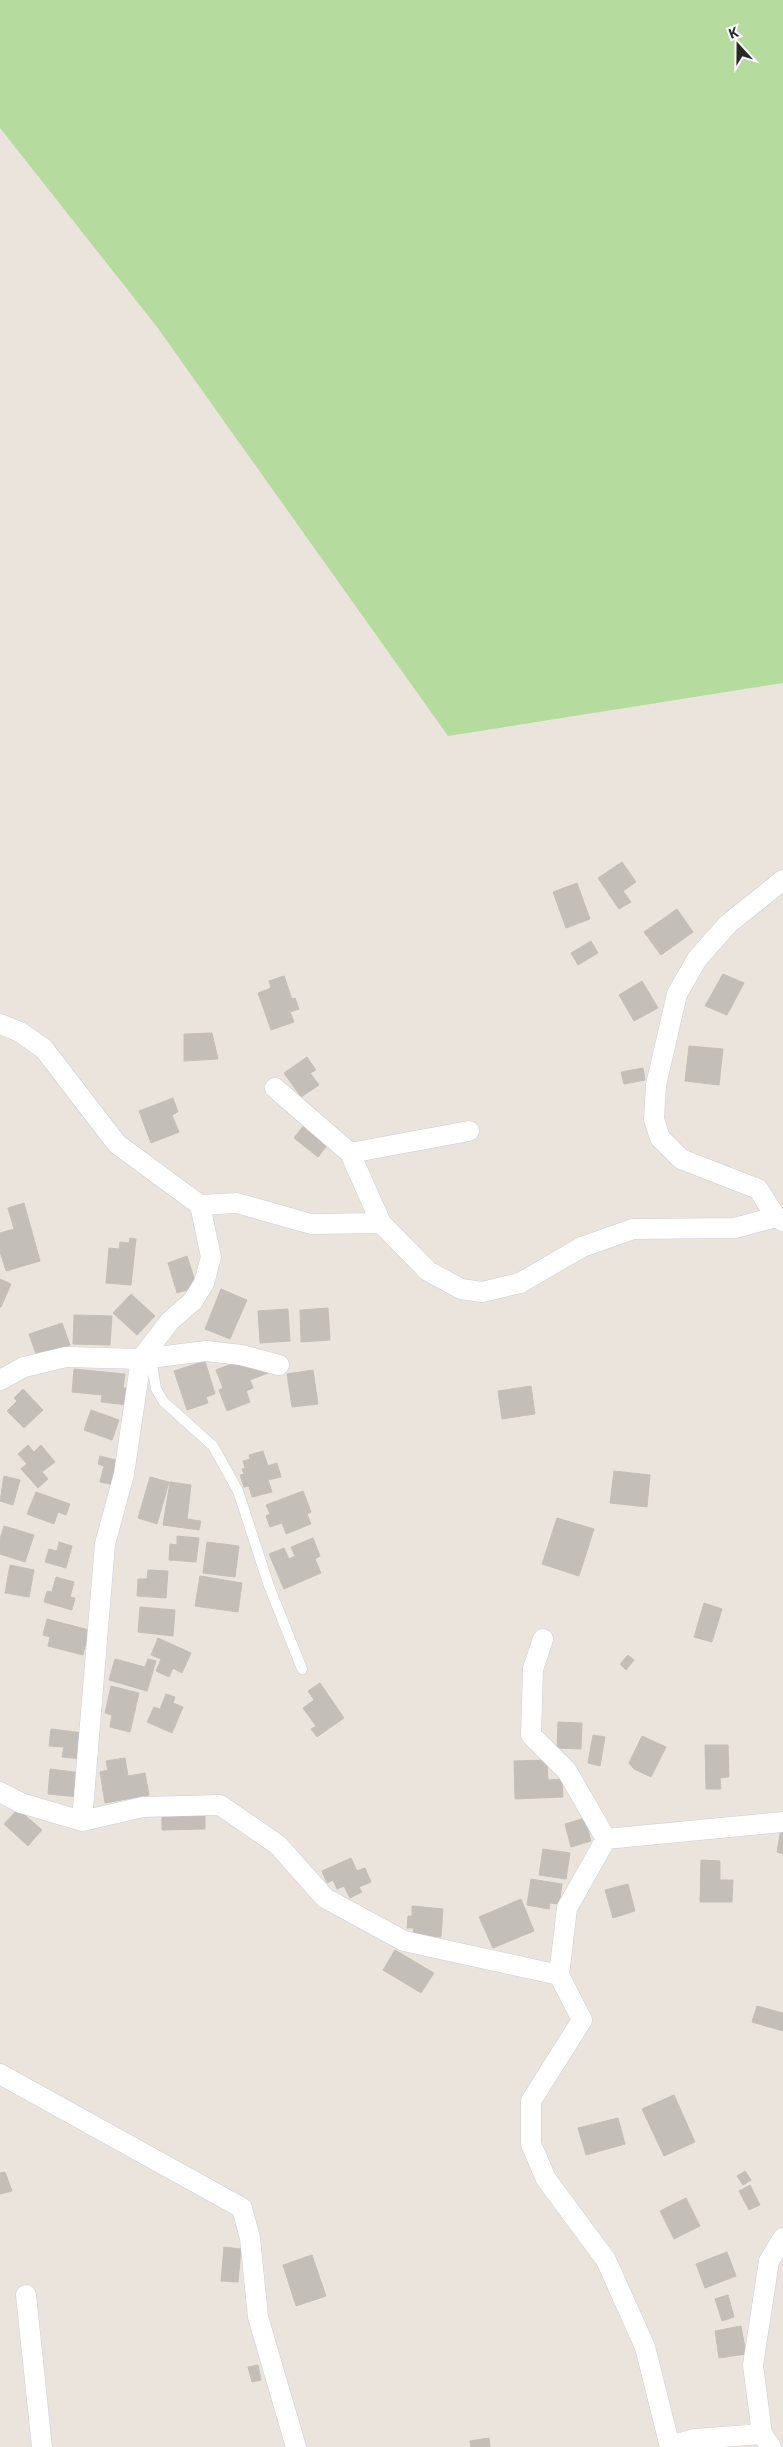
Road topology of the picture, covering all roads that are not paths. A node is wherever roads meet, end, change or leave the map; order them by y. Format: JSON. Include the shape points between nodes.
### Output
{"nodes":[{"id":1,"x":783,"y":880,"type":"edge"},
{"id":2,"x":0,"y":1024,"type":"edge"},
{"id":3,"x":276,"y":1088,"type":"dead end"},
{"id":4,"x":469,"y":1131,"type":"dead end"},
{"id":5,"x":350,"y":1153,"type":"junction"},
{"id":6,"x":200,"y":1205,"type":"junction"},
{"id":7,"x":780,"y":1219,"type":"edge"},
{"id":8,"x":382,"y":1223,"type":"junction"},
{"id":9,"x":146,"y":1359,"type":"junction"},
{"id":10,"x":279,"y":1364,"type":"dead end"},
{"id":11,"x":0,"y":1380,"type":"edge"},
{"id":12,"x":543,"y":1639,"type":"dead end"},
{"id":13,"x":302,"y":1669,"type":"dead end"},
{"id":14,"x":0,"y":1792,"type":"edge"},
{"id":15,"x":82,"y":1822,"type":"junction"},
{"id":16,"x":783,"y":1822,"type":"edge"},
{"id":17,"x":606,"y":1839,"type":"junction"},
{"id":18,"x":559,"y":1975,"type":"junction"},
{"id":19,"x":0,"y":2074,"type":"edge"},
{"id":20,"x":783,"y":2238,"type":"edge"},
{"id":21,"x":26,"y":2295,"type":"dead end"},
{"id":22,"x":766,"y":2441,"type":"edge"},
{"id":23,"x":670,"y":2446,"type":"edge"},
{"id":24,"x":42,"y":2447,"type":"edge"},
{"id":25,"x":296,"y":2447,"type":"edge"}],
"edges":[{"from":1,"to":7,"type":"street","via":[[728,924],[696,959],[677,994],[656,1085],[654,1119],[660,1138],[682,1159],[758,1189]]},
{"from":2,"to":6,"type":"street","via":[[20,1032],[44,1049],[117,1144]]},
{"from":3,"to":5,"type":"street"},
{"from":4,"to":5,"type":"street"},
{"from":5,"to":8,"type":"street"},
{"from":6,"to":8,"type":"street","via":[[237,1203],[311,1224]]},
{"from":6,"to":9,"type":"street","via":[[211,1257],[204,1284],[193,1300],[170,1321]]},
{"from":7,"to":8,"type":"street","via":[[735,1228],[633,1229],[582,1247],[520,1283],[482,1292],[461,1289],[428,1271]]},
{"from":9,"to":10,"type":"street","via":[[206,1351]]},
{"from":9,"to":11,"type":"street","via":[[66,1357],[24,1368]]},
{"from":9,"to":13,"type":"lane","via":[[164,1402],[213,1446],[238,1491],[269,1586]]},
{"from":9,"to":15,"type":"street","via":[[124,1474],[105,1544]]},
{"from":12,"to":17,"type":"street","via":[[533,1669],[531,1735],[568,1771]]},
{"from":14,"to":15,"type":"street","via":[[21,1803]]},
{"from":15,"to":18,"type":"street","via":[[143,1807],[220,1805],[278,1845],[325,1898],[404,1941]]},
{"from":16,"to":17,"type":"street"},
{"from":17,"to":18,"type":"street","via":[[567,1908]]},
{"from":18,"to":23,"type":"street","via":[[582,2020],[531,2101],[531,2144],[546,2178],[606,2260],[645,2347]]},
{"from":19,"to":25,"type":"street","via":[[242,2208],[250,2238],[258,2317]]},
{"from":20,"to":22,"type":"street","via":[[769,2261],[753,2365]]},
{"from":21,"to":24,"type":"street"},
{"from":22,"to":23,"type":"street","via":[[695,2439]]}]}
